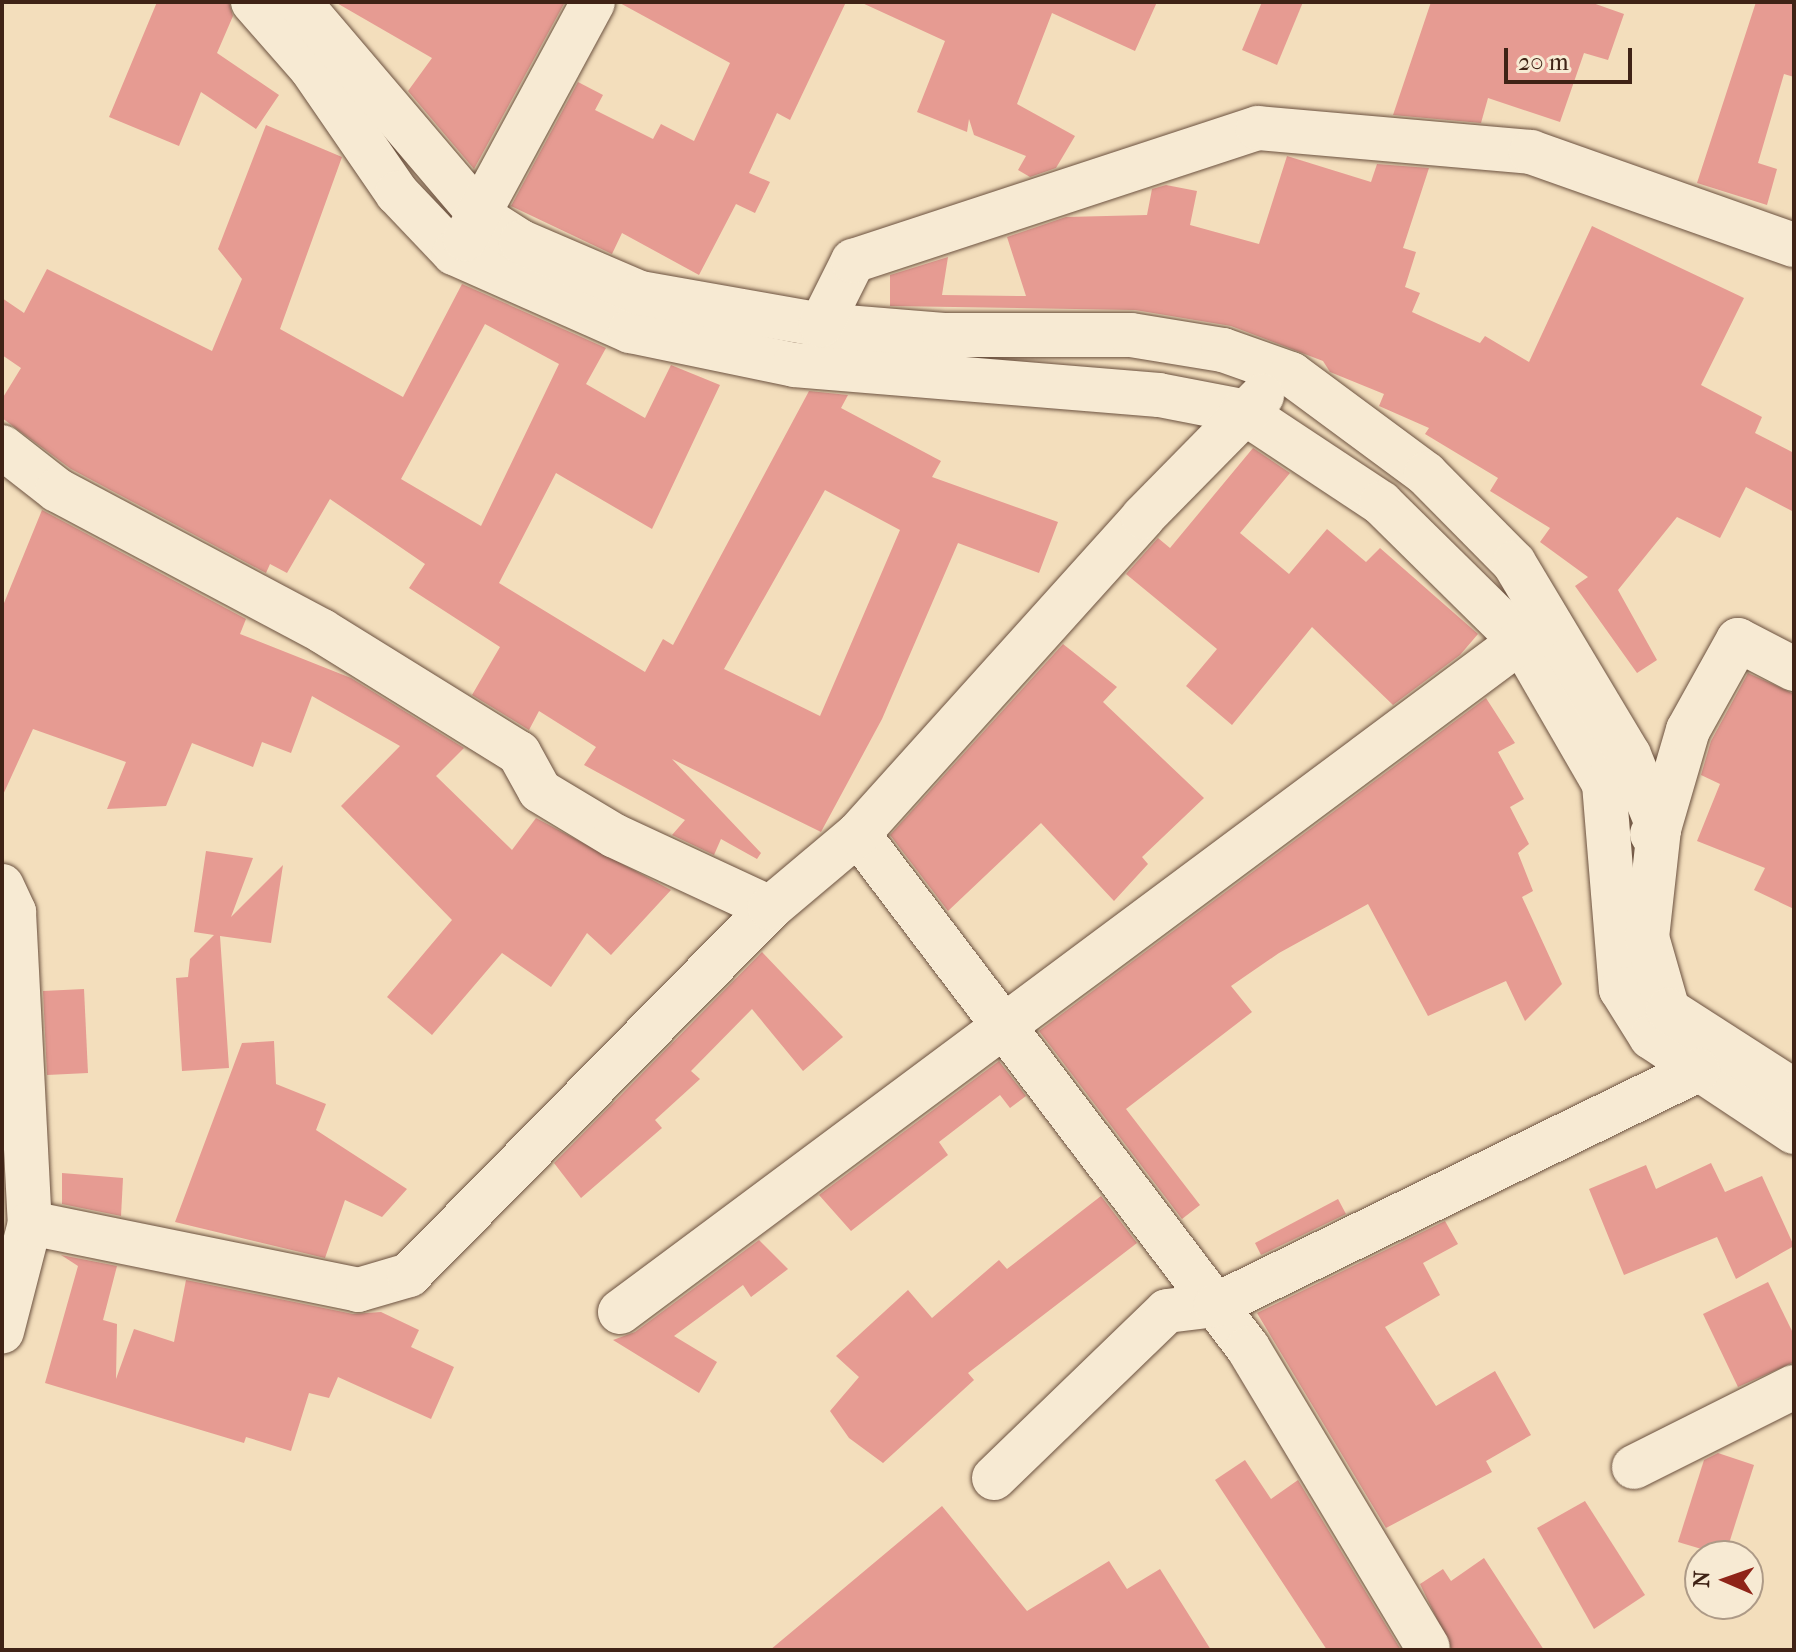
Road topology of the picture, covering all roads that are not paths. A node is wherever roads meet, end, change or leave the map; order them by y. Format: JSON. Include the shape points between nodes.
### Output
{"nodes":[{"id":1,"x":253,"y":2,"type":"edge"},
{"id":2,"x":299,"y":2,"type":"edge"},
{"id":3,"x":593,"y":2,"type":"edge"},
{"id":4,"x":321,"y":54,"type":"junction"},
{"id":5,"x":482,"y":217,"type":"junction"},
{"id":6,"x":1794,"y":245,"type":"edge"},
{"id":7,"x":454,"y":253,"type":"junction"},
{"id":8,"x":806,"y":338,"type":"junction"},
{"id":9,"x":1291,"y":374,"type":"junction"},
{"id":10,"x":1242,"y":411,"type":"junction"},
{"id":11,"x":2,"y":447,"type":"edge"},
{"id":12,"x":1536,"y":630,"type":"junction"},
{"id":13,"x":1794,"y":669,"type":"edge"},
{"id":14,"x":1659,"y":829,"type":"junction"},
{"id":15,"x":858,"y":834,"type":"junction"},
{"id":16,"x":1615,"y":855,"type":"junction"},
{"id":17,"x":2,"y":886,"type":"edge"},
{"id":18,"x":770,"y":908,"type":"junction"},
{"id":19,"x":1001,"y":1022,"type":"junction"},
{"id":20,"x":1698,"y":1070,"type":"junction"},
{"id":21,"x":1794,"y":1091,"type":"edge"},
{"id":22,"x":1794,"y":1132,"type":"edge"},
{"id":23,"x":30,"y":1223,"type":"junction"},
{"id":24,"x":1216,"y":1305,"type":"junction"},
{"id":25,"x":620,"y":1312,"type":"dead end"},
{"id":26,"x":2,"y":1331,"type":"edge"},
{"id":27,"x":1794,"y":1387,"type":"edge"},
{"id":28,"x":1634,"y":1467,"type":"dead end"},
{"id":29,"x":994,"y":1478,"type":"dead end"},
{"id":30,"x":1428,"y":1647,"type":"dead end"}],
"edges":[{"from":1,"to":4,"type":"street"},
{"from":2,"to":4,"type":"street"},
{"from":3,"to":5,"type":"street"},
{"from":4,"to":5,"type":"street"},
{"from":4,"to":7,"type":"street","via":[[397,193]]},
{"from":5,"to":7,"type":"street"},
{"from":5,"to":8,"type":"street","via":[[521,242],[640,293]]},
{"from":6,"to":8,"type":"street","via":[[1531,152],[1258,128],[853,261]]},
{"from":7,"to":8,"type":"street","via":[[630,331]]},
{"from":8,"to":9,"type":"street","via":[[1131,335],[1223,350]]},
{"from":8,"to":10,"type":"street"},
{"from":9,"to":10,"type":"street"},
{"from":9,"to":12,"type":"street","via":[[1426,474],[1514,563]]},
{"from":10,"to":12,"type":"street","via":[[1381,503]]},
{"from":10,"to":15,"type":"street"},
{"from":11,"to":18,"type":"street","via":[[57,490],[322,631],[519,753],[540,791],[590,821]]},
{"from":12,"to":14,"type":"street","via":[[1629,755]]},
{"from":12,"to":16,"type":"street","via":[[1604,784]]},
{"from":12,"to":19,"type":"street"},
{"from":13,"to":14,"type":"street","via":[[1738,640],[1688,730]]},
{"from":14,"to":16,"type":"street"},
{"from":14,"to":21,"type":"street","via":[[1647,937],[1668,1010]]},
{"from":15,"to":18,"type":"street"},
{"from":15,"to":19,"type":"street"},
{"from":16,"to":20,"type":"street","via":[[1609,901],[1621,989],[1651,1037]]},
{"from":17,"to":23,"type":"street","via":[[14,912]]},
{"from":18,"to":23,"type":"street","via":[[409,1275],[358,1290]]},
{"from":19,"to":24,"type":"street"},
{"from":19,"to":25,"type":"street"},
{"from":20,"to":22,"type":"street"},
{"from":20,"to":24,"type":"street"},
{"from":23,"to":26,"type":"street"},
{"from":24,"to":29,"type":"street","via":[[1167,1311]]},
{"from":24,"to":30,"type":"street"},
{"from":27,"to":28,"type":"street"}]}
